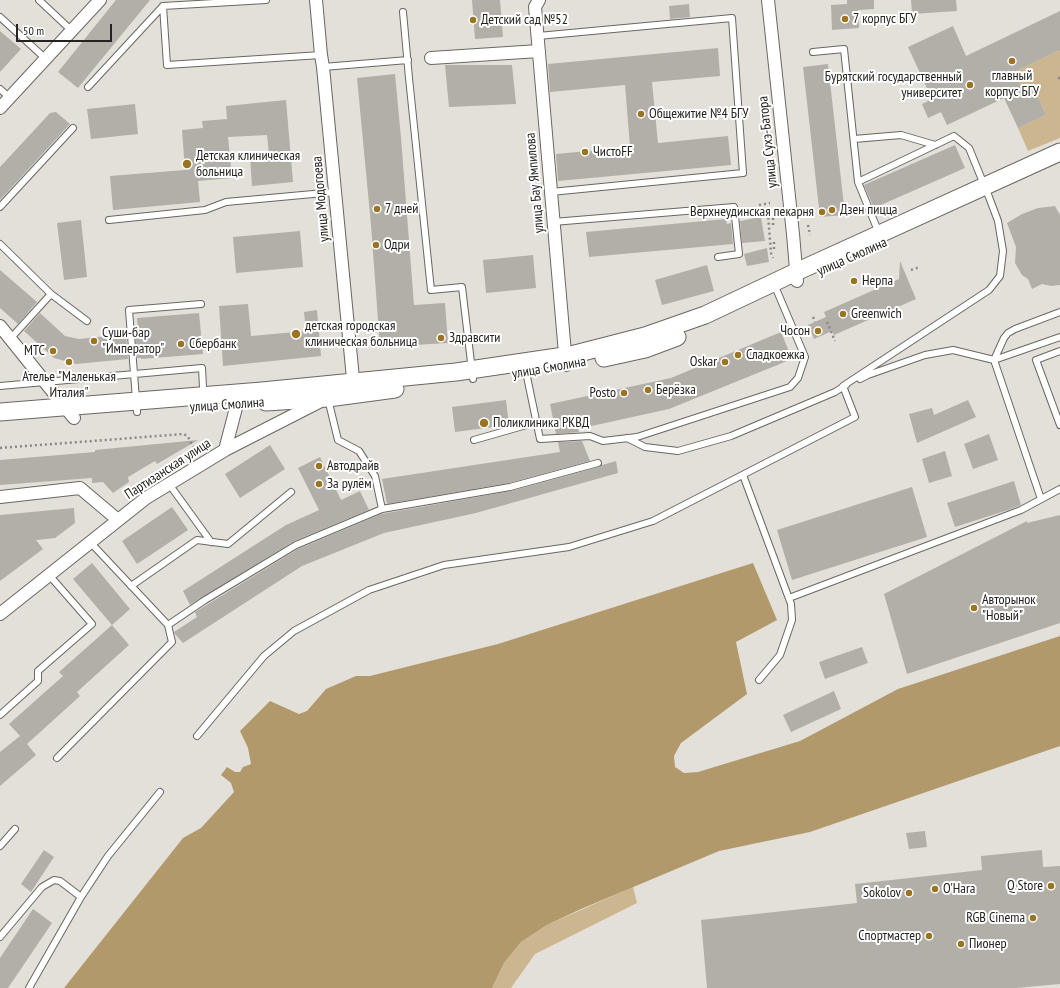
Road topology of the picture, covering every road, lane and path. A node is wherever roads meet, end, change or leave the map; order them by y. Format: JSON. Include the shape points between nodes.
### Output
{"nodes":[{"id":1,"x":39,"y":0,"type":"edge"},
{"id":2,"x":100,"y":0,"type":"edge"},
{"id":3,"x":266,"y":0,"type":"edge"},
{"id":4,"x":316,"y":0,"type":"edge"},
{"id":5,"x":539,"y":0,"type":"edge"},
{"id":6,"x":768,"y":0,"type":"edge"},
{"id":7,"x":164,"y":6,"type":"junction"},
{"id":8,"x":404,"y":12,"type":"dead end"},
{"id":9,"x":0,"y":17,"type":"edge"},
{"id":10,"x":72,"y":31,"type":"junction"},
{"id":11,"x":538,"y":36,"type":"junction"},
{"id":12,"x":539,"y":51,"type":"junction"},
{"id":13,"x":812,"y":52,"type":"dead end"},
{"id":14,"x":321,"y":54,"type":"junction"},
{"id":15,"x":431,"y":58,"type":"dead end"},
{"id":16,"x":46,"y":59,"type":"junction"},
{"id":17,"x":408,"y":60,"type":"junction"},
{"id":18,"x":323,"y":67,"type":"junction"},
{"id":19,"x":88,"y":87,"type":"dead end"},
{"id":20,"x":0,"y":89,"type":"edge"},
{"id":21,"x":10,"y":98,"type":"junction"},
{"id":22,"x":0,"y":108,"type":"edge"},
{"id":23,"x":73,"y":128,"type":"dead end"},
{"id":24,"x":854,"y":139,"type":"junction"},
{"id":25,"x":935,"y":145,"type":"junction"},
{"id":26,"x":1060,"y":152,"type":"edge"},
{"id":27,"x":1060,"y":164,"type":"edge"},
{"id":28,"x":858,"y":182,"type":"junction"},
{"id":29,"x":987,"y":191,"type":"junction"},
{"id":30,"x":335,"y":192,"type":"junction"},
{"id":31,"x":551,"y":192,"type":"junction"},
{"id":32,"x":770,"y":204,"type":"dead end"},
{"id":33,"x":759,"y":205,"type":"dead end"},
{"id":34,"x":0,"y":207,"type":"edge"},
{"id":35,"x":770,"y":208,"type":"dead end"},
{"id":36,"x":772,"y":218,"type":"dead end"},
{"id":37,"x":109,"y":220,"type":"dead end"},
{"id":38,"x":553,"y":222,"type":"junction"},
{"id":39,"x":808,"y":225,"type":"dead end"},
{"id":40,"x":774,"y":226,"type":"dead end"},
{"id":41,"x":810,"y":235,"type":"dead end"},
{"id":42,"x":881,"y":239,"type":"junction"},
{"id":43,"x":774,"y":240,"type":"dead end"},
{"id":44,"x":0,"y":244,"type":"edge"},
{"id":45,"x":774,"y":249,"type":"dead end"},
{"id":46,"x":718,"y":257,"type":"dead end"},
{"id":47,"x":773,"y":258,"type":"dead end"},
{"id":48,"x":920,"y":266,"type":"dead end"},
{"id":49,"x":911,"y":270,"type":"dead end"},
{"id":50,"x":797,"y":277,"type":"junction"},
{"id":51,"x":777,"y":291,"type":"junction"},
{"id":52,"x":51,"y":294,"type":"junction"},
{"id":53,"x":202,"y":304,"type":"dead end"},
{"id":54,"x":1060,"y":312,"type":"edge"},
{"id":55,"x":812,"y":316,"type":"dead end"},
{"id":56,"x":88,"y":321,"type":"dead end"},
{"id":57,"x":815,"y":322,"type":"dead end"},
{"id":58,"x":827,"y":322,"type":"dead end"},
{"id":59,"x":0,"y":326,"type":"edge"},
{"id":60,"x":1060,"y":337,"type":"edge"},
{"id":61,"x":10,"y":339,"type":"junction"},
{"id":62,"x":835,"y":341,"type":"dead end"},
{"id":63,"x":1060,"y":351,"type":"edge"},
{"id":64,"x":566,"y":360,"type":"junction"},
{"id":65,"x":994,"y":360,"type":"junction"},
{"id":66,"x":526,"y":372,"type":"junction"},
{"id":67,"x":134,"y":373,"type":"junction"},
{"id":68,"x":473,"y":374,"type":"junction"},
{"id":69,"x":45,"y":382,"type":"junction"},
{"id":70,"x":0,"y":386,"type":"edge"},
{"id":71,"x":843,"y":386,"type":"junction"},
{"id":72,"x":354,"y":388,"type":"junction"},
{"id":73,"x":328,"y":398,"type":"junction"},
{"id":74,"x":203,"y":401,"type":"junction"},
{"id":75,"x":237,"y":404,"type":"junction"},
{"id":76,"x":137,"y":407,"type":"junction"},
{"id":77,"x":0,"y":412,"type":"edge"},
{"id":78,"x":69,"y":412,"type":"junction"},
{"id":79,"x":537,"y":422,"type":"junction"},
{"id":80,"x":0,"y":423,"type":"edge"},
{"id":81,"x":1060,"y":425,"type":"edge"},
{"id":82,"x":627,"y":438,"type":"junction"},
{"id":83,"x":474,"y":440,"type":"dead end"},
{"id":84,"x":0,"y":448,"type":"edge"},
{"id":85,"x":195,"y":450,"type":"dead end"},
{"id":86,"x":225,"y":450,"type":"junction"},
{"id":87,"x":598,"y":463,"type":"dead end"},
{"id":88,"x":743,"y":475,"type":"junction"},
{"id":89,"x":169,"y":484,"type":"junction"},
{"id":90,"x":1060,"y":489,"type":"edge"},
{"id":91,"x":291,"y":492,"type":"dead end"},
{"id":92,"x":0,"y":497,"type":"edge"},
{"id":93,"x":1041,"y":499,"type":"junction"},
{"id":94,"x":382,"y":509,"type":"junction"},
{"id":95,"x":118,"y":520,"type":"junction"},
{"id":96,"x":90,"y":542,"type":"junction"},
{"id":97,"x":211,"y":542,"type":"junction"},
{"id":98,"x":49,"y":575,"type":"junction"},
{"id":99,"x":131,"y":586,"type":"junction"},
{"id":100,"x":789,"y":598,"type":"junction"},
{"id":101,"x":0,"y":614,"type":"edge"},
{"id":102,"x":168,"y":625,"type":"junction"},
{"id":103,"x":759,"y":680,"type":"dead end"},
{"id":104,"x":0,"y":715,"type":"edge"},
{"id":105,"x":197,"y":736,"type":"dead end"},
{"id":106,"x":56,"y":758,"type":"dead end"},
{"id":107,"x":160,"y":792,"type":"dead end"},
{"id":108,"x":15,"y":829,"type":"dead end"},
{"id":109,"x":0,"y":846,"type":"edge"},
{"id":110,"x":81,"y":897,"type":"junction"},
{"id":111,"x":0,"y":937,"type":"edge"},
{"id":112,"x":29,"y":988,"type":"edge"}],
"edges":[{"from":1,"to":10,"type":"lane"},
{"from":2,"to":10,"type":"street"},
{"from":3,"to":7,"type":"lane"},
{"from":4,"to":14,"type":"street","name":"улица Модогоева"},
{"from":5,"to":11,"type":"street","name":"улица Бау Ямпилова","via":[[535,7]]},
{"from":6,"to":50,"type":"street","name":"улица Сухэ-Батора"},
{"from":7,"to":14,"type":"lane","via":[[167,65]]},
{"from":7,"to":19,"type":"lane"},
{"from":8,"to":17,"type":"lane"},
{"from":9,"to":16,"type":"lane"},
{"from":10,"to":16,"type":"street"},
{"from":11,"to":12,"type":"street","name":"улица Бау Ямпилова"},
{"from":11,"to":31,"type":"lane","via":[[732,18],[743,173]]},
{"from":12,"to":15,"type":"street"},
{"from":12,"to":31,"type":"street","name":"улица Бау Ямпилова"},
{"from":13,"to":24,"type":"lane","via":[[844,49]]},
{"from":14,"to":18,"type":"street","name":"улица Модогоева"},
{"from":16,"to":21,"type":"street"},
{"from":17,"to":18,"type":"lane"},
{"from":17,"to":68,"type":"lane","via":[[431,290],[462,287]]},
{"from":18,"to":30,"type":"street","name":"улица Модогоева"},
{"from":20,"to":21,"type":"lane"},
{"from":21,"to":22,"type":"street"},
{"from":23,"to":34,"type":"lane"},
{"from":24,"to":25,"type":"lane","via":[[901,135]]},
{"from":24,"to":28,"type":"lane"},
{"from":25,"to":28,"type":"lane"},
{"from":25,"to":29,"type":"lane","via":[[954,136],[969,148]]},
{"from":26,"to":29,"type":"main road"},
{"from":27,"to":29,"type":"main road","name":"улица Смолина"},
{"from":28,"to":42,"type":"lane"},
{"from":29,"to":42,"type":"main road","name":"улица Смолина"},
{"from":29,"to":71,"type":"lane","via":[[998,220],[1003,251],[1000,276],[989,290]]},
{"from":30,"to":37,"type":"lane","via":[[226,202],[205,210]]},
{"from":30,"to":72,"type":"street","name":"улица Модогоева"},
{"from":31,"to":38,"type":"street","name":"улица Бау Ямпилова"},
{"from":32,"to":33,"type":"path"},
{"from":35,"to":47,"type":"path","via":[[768,215]]},
{"from":36,"to":40,"type":"path"},
{"from":38,"to":46,"type":"lane","via":[[734,207],[739,254]]},
{"from":38,"to":64,"type":"street","name":"улица Бау Ямпилова"},
{"from":39,"to":41,"type":"path"},
{"from":42,"to":50,"type":"main road","name":"улица Смолина"},
{"from":43,"to":45,"type":"path"},
{"from":44,"to":52,"type":"lane"},
{"from":48,"to":49,"type":"path"},
{"from":50,"to":51,"type":"main road","name":"улица Смолина"},
{"from":50,"to":64,"type":"main road","via":[[705,315]]},
{"from":51,"to":64,"type":"main road","name":"улица Смолина","via":[[720,319],[645,349]]},
{"from":51,"to":82,"type":"lane","via":[[805,357],[798,378],[790,387],[637,437]]},
{"from":52,"to":56,"type":"lane"},
{"from":52,"to":61,"type":"lane"},
{"from":53,"to":67,"type":"lane","via":[[129,310]]},
{"from":54,"to":65,"type":"lane","via":[[1008,333]]},
{"from":55,"to":57,"type":"path"},
{"from":58,"to":62,"type":"path"},
{"from":59,"to":61,"type":"street"},
{"from":60,"to":65,"type":"lane"},
{"from":61,"to":69,"type":"street"},
{"from":63,"to":81,"type":"lane","via":[[1036,360]]},
{"from":64,"to":66,"type":"main road","name":"улица Смолина"},
{"from":64,"to":68,"type":"main road"},
{"from":65,"to":71,"type":"lane","via":[[953,350],[925,355]]},
{"from":65,"to":93,"type":"lane"},
{"from":66,"to":68,"type":"main road","name":"улица Смолина"},
{"from":66,"to":79,"type":"lane"},
{"from":67,"to":69,"type":"lane"},
{"from":67,"to":74,"type":"lane","via":[[202,368]]},
{"from":67,"to":76,"type":"lane"},
{"from":68,"to":72,"type":"main road","name":"улица Смолина"},
{"from":69,"to":70,"type":"lane"},
{"from":69,"to":78,"type":"street"},
{"from":71,"to":82,"type":"lane","via":[[835,392],[731,436],[678,451],[645,447]]},
{"from":71,"to":88,"type":"lane","via":[[855,417]]},
{"from":72,"to":73,"type":"main road","name":"улица Смолина"},
{"from":72,"to":74,"type":"main road"},
{"from":73,"to":75,"type":"main road","name":"улица Смолина"},
{"from":73,"to":86,"type":"street","name":"Партизанская улица"},
{"from":73,"to":94,"type":"lane","via":[[338,440],[359,451],[375,476]]},
{"from":74,"to":75,"type":"main road","name":"улица Смолина"},
{"from":74,"to":76,"type":"main road","name":"улица Смолина"},
{"from":75,"to":86,"type":"street"},
{"from":76,"to":78,"type":"main road","name":"улица Смолина"},
{"from":77,"to":78,"type":"main road"},
{"from":78,"to":80,"type":"main road","name":"улица Смолина"},
{"from":79,"to":82,"type":"lane","via":[[540,440],[590,436],[603,441]]},
{"from":79,"to":83,"type":"lane"},
{"from":84,"to":85,"type":"path","via":[[184,434]]},
{"from":86,"to":89,"type":"street","name":"Партизанская улица"},
{"from":87,"to":94,"type":"lane","via":[[510,487]]},
{"from":88,"to":100,"type":"lane"},
{"from":88,"to":105,"type":"lane","via":[[653,521],[569,547],[444,565],[369,590],[294,631],[264,656]]},
{"from":89,"to":95,"type":"street","name":"Партизанская улица"},
{"from":89,"to":97,"type":"lane"},
{"from":90,"to":93,"type":"lane"},
{"from":91,"to":97,"type":"lane","via":[[228,544]]},
{"from":92,"to":95,"type":"street","via":[[80,488]]},
{"from":93,"to":100,"type":"lane","via":[[1021,510]]},
{"from":94,"to":102,"type":"lane","via":[[296,546]]},
{"from":95,"to":96,"type":"street","name":"Партизанская улица"},
{"from":96,"to":98,"type":"street","name":"Партизанская улица"},
{"from":96,"to":99,"type":"lane"},
{"from":97,"to":99,"type":"lane","via":[[197,540]]},
{"from":98,"to":101,"type":"street","name":"Партизанская улица"},
{"from":98,"to":104,"type":"lane","via":[[92,624],[38,671],[38,681]]},
{"from":99,"to":102,"type":"lane"},
{"from":100,"to":103,"type":"lane","via":[[792,620],[780,655]]},
{"from":102,"to":106,"type":"lane","via":[[172,642]]},
{"from":107,"to":110,"type":"lane","via":[[108,856]]},
{"from":108,"to":109,"type":"lane"},
{"from":110,"to":111,"type":"lane","via":[[60,881],[54,880],[42,887]]},
{"from":110,"to":112,"type":"lane"}]}
